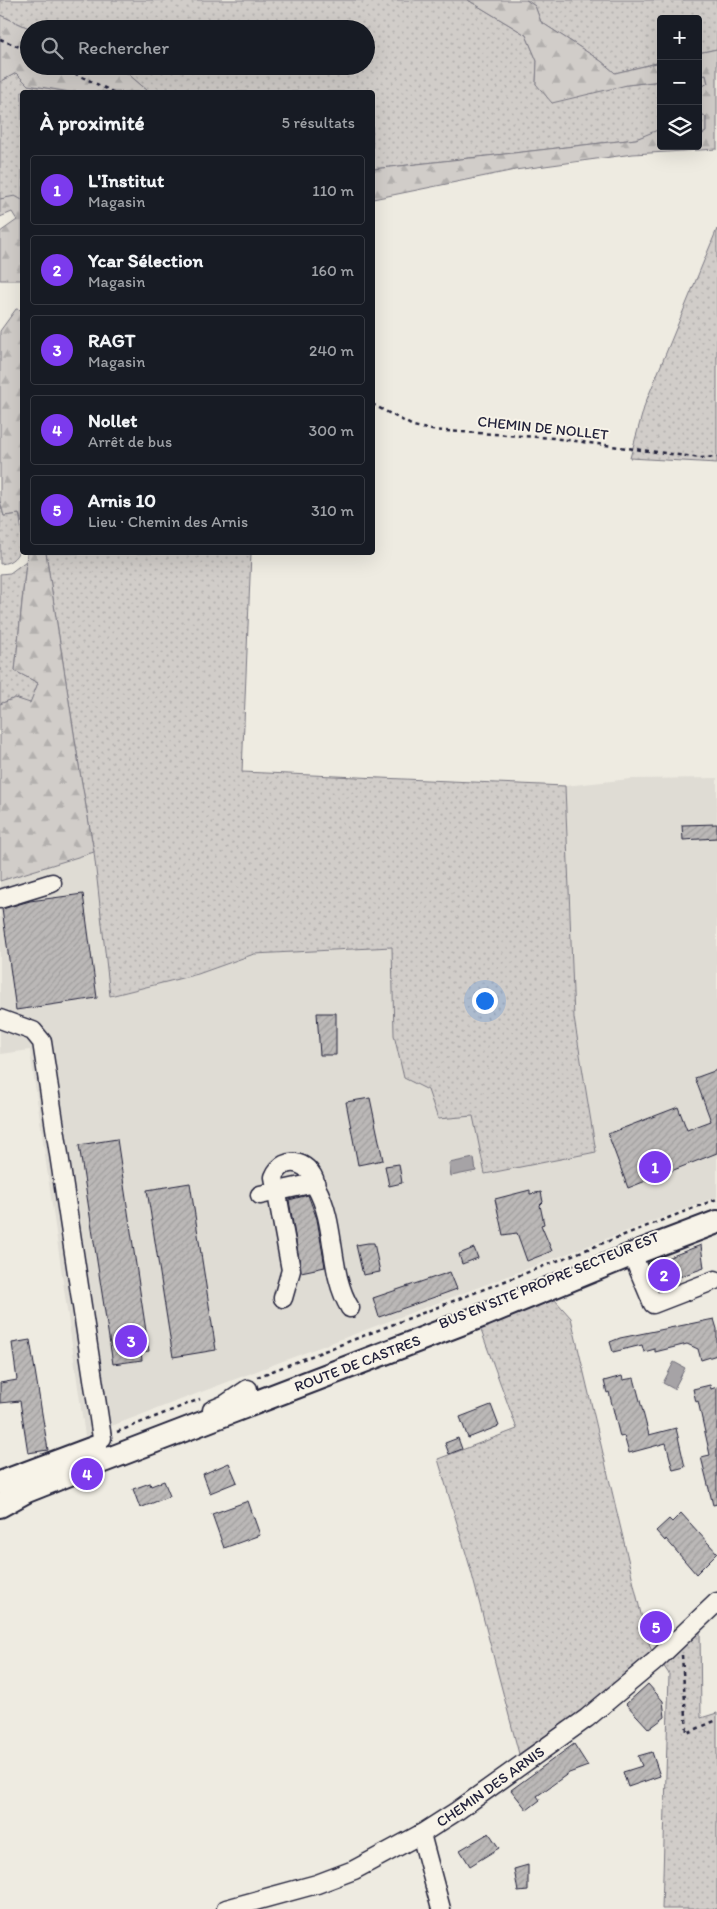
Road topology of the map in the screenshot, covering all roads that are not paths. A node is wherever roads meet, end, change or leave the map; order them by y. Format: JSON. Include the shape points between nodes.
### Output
{"nodes":[{"id":1,"x":52,"y":883,"type":"dead end"},
{"id":2,"x":0,"y":899,"type":"edge"},
{"id":3,"x":0,"y":1019,"type":"edge"},
{"id":4,"x":313,"y":1186,"type":"junction"},
{"id":5,"x":268,"y":1194,"type":"junction"},
{"id":6,"x":717,"y":1207,"type":"edge"},
{"id":7,"x":717,"y":1215,"type":"edge"},
{"id":8,"x":717,"y":1222,"type":"edge"},
{"id":9,"x":632,"y":1254,"type":"junction"},
{"id":10,"x":715,"y":1280,"type":"dead end"},
{"id":11,"x":283,"y":1298,"type":"dead end"},
{"id":12,"x":350,"y":1308,"type":"dead end"},
{"id":13,"x":251,"y":1383,"type":"junction"},
{"id":14,"x":272,"y":1396,"type":"junction"},
{"id":15,"x":102,"y":1438,"type":"road end"},
{"id":16,"x":0,"y":1483,"type":"edge"},
{"id":17,"x":27,"y":1491,"type":"junction"},
{"id":18,"x":0,"y":1494,"type":"edge"},
{"id":19,"x":0,"y":1498,"type":"edge"},
{"id":20,"x":0,"y":1506,"type":"edge"},
{"id":21,"x":717,"y":1602,"type":"edge"},
{"id":22,"x":421,"y":1834,"type":"junction"},
{"id":23,"x":226,"y":1909,"type":"edge"},
{"id":24,"x":441,"y":1909,"type":"edge"}],
"edges":[{"from":1,"to":2,"type":"street"},
{"from":3,"to":15,"type":"street","via":[[32,1031],[42,1042]]},
{"from":4,"to":5,"type":"street"},
{"from":4,"to":5,"type":"street","via":[[316,1178],[311,1171],[303,1165],[287,1162],[280,1165]]},
{"from":4,"to":12,"type":"street","via":[[324,1210],[339,1282]]},
{"from":5,"to":11,"type":"street","via":[[291,1270]]},
{"from":6,"to":13,"type":"main road","name":"ROUTE DE CASTRES","via":[[523,1283]]},
{"from":7,"to":14,"type":"street","name":"BUS EN SITE PROPRE SECTEUR EST","via":[[308,1374]]},
{"from":8,"to":9,"type":"main road","name":"ROUTE DE CASTRES"},
{"from":9,"to":10,"type":"street","via":[[653,1304]]},
{"from":9,"to":14,"type":"main road","name":"ROUTE DE CASTRES","via":[[518,1302]]},
{"from":13,"to":16,"type":"main road","name":"ROUTE DE CASTRES"},
{"from":13,"to":18,"type":"street","via":[[226,1404]]},
{"from":14,"to":17,"type":"main road","name":"ROUTE DE CASTRES"},
{"from":17,"to":19,"type":"street"},
{"from":17,"to":20,"type":"main road","name":"ROUTE DE CASTRES"},
{"from":21,"to":22,"type":"street","name":"CHEMIN DES ARNIS","via":[[630,1683],[587,1718],[457,1812]]},
{"from":22,"to":23,"type":"street","name":"CHEMIN DES ARNIS","via":[[336,1877]]},
{"from":22,"to":24,"type":"street"}]}
